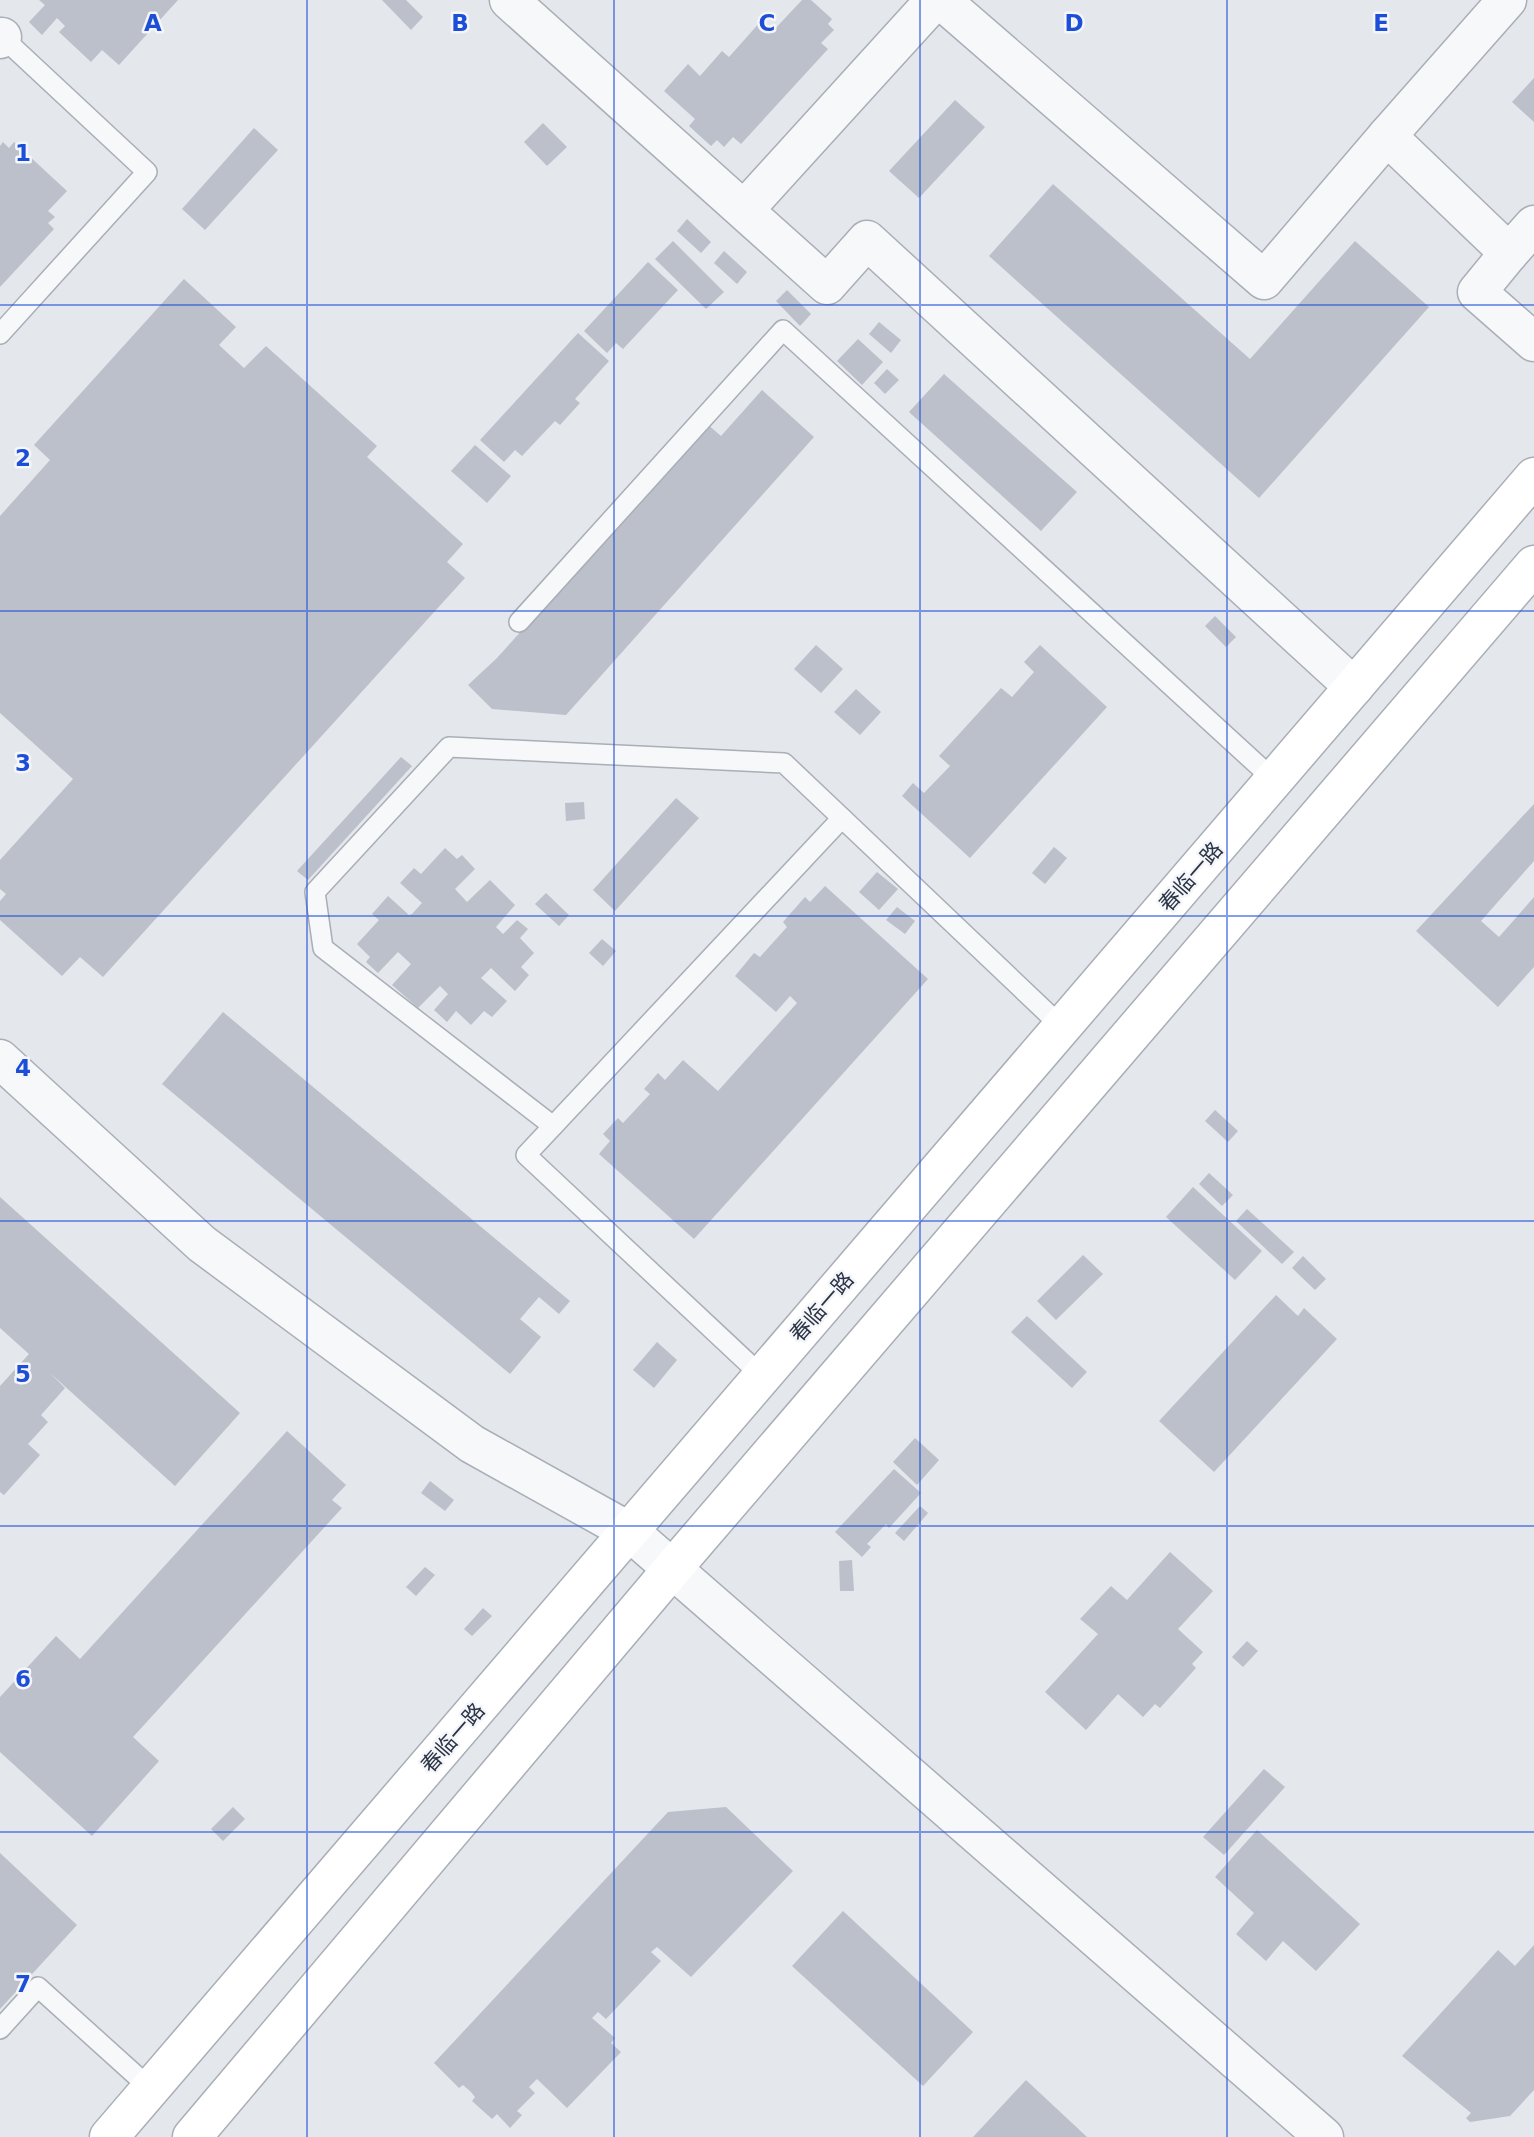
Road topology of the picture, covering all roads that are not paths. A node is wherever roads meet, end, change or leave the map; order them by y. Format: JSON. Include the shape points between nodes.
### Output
{"nodes":[{"id":1,"x":509,"y":0,"type":"edge"},
{"id":2,"x":1507,"y":0,"type":"edge"},
{"id":3,"x":925,"y":4,"type":"edge"},
{"id":4,"x":1,"y":37,"type":"edge"},
{"id":5,"x":1387,"y":136,"type":"junction"},
{"id":6,"x":744,"y":210,"type":"junction"},
{"id":7,"x":1522,"y":239,"type":"edge"},
{"id":8,"x":0,"y":334,"type":"edge"},
{"id":9,"x":1534,"y":342,"type":"edge"},
{"id":10,"x":1534,"y":477,"type":"edge"},
{"id":11,"x":1534,"y":565,"type":"edge"},
{"id":12,"x":519,"y":622,"type":"dead end"},
{"id":13,"x":1354,"y":687,"type":"junction"},
{"id":14,"x":1274,"y":780,"type":"junction"},
{"id":15,"x":842,"y":818,"type":"junction"},
{"id":16,"x":1062,"y":1027,"type":"junction"},
{"id":17,"x":0,"y":1059,"type":"edge"},
{"id":18,"x":553,"y":1126,"type":"junction"},
{"id":19,"x":763,"y":1377,"type":"junction"},
{"id":20,"x":631,"y":1532,"type":"junction"},
{"id":21,"x":673,"y":1568,"type":"junction"},
{"id":22,"x":0,"y":2029,"type":"edge"},
{"id":23,"x":151,"y":2089,"type":"junction"},
{"id":24,"x":109,"y":2137,"type":"edge"},
{"id":25,"x":192,"y":2137,"type":"edge"},
{"id":26,"x":1324,"y":2137,"type":"edge"}],
"edges":[{"from":1,"to":6,"type":"street"},
{"from":2,"to":5,"type":"street"},
{"from":3,"to":5,"type":"street","via":[[1264,280]]},
{"from":3,"to":6,"type":"street"},
{"from":4,"to":8,"type":"lane","via":[[147,172]]},
{"from":5,"to":7,"type":"street"},
{"from":6,"to":13,"type":"street","via":[[827,285],[867,240]]},
{"from":7,"to":9,"type":"street","via":[[1477,292]]},
{"from":10,"to":13,"type":"main road","name":"春临一路"},
{"from":11,"to":21,"type":"main road"},
{"from":12,"to":14,"type":"lane","via":[[783,330]]},
{"from":13,"to":14,"type":"main road","name":"春临一路"},
{"from":14,"to":16,"type":"main road","name":"春临一路"},
{"from":15,"to":16,"type":"lane"},
{"from":15,"to":18,"type":"lane"},
{"from":15,"to":18,"type":"lane","via":[[784,763],[449,747],[315,892],[323,948]]},
{"from":16,"to":19,"type":"main road","name":"春临一路"},
{"from":17,"to":20,"type":"street","via":[[202,1244],[472,1444]]},
{"from":18,"to":19,"type":"lane","via":[[526,1155]]},
{"from":19,"to":20,"type":"main road","name":"春临一路"},
{"from":20,"to":21,"type":"street"},
{"from":20,"to":23,"type":"main road","name":"春临一路"},
{"from":21,"to":25,"type":"main road"},
{"from":21,"to":26,"type":"street"},
{"from":22,"to":23,"type":"lane","via":[[38,1987]]},
{"from":23,"to":24,"type":"main road","name":"春临一路"}]}
